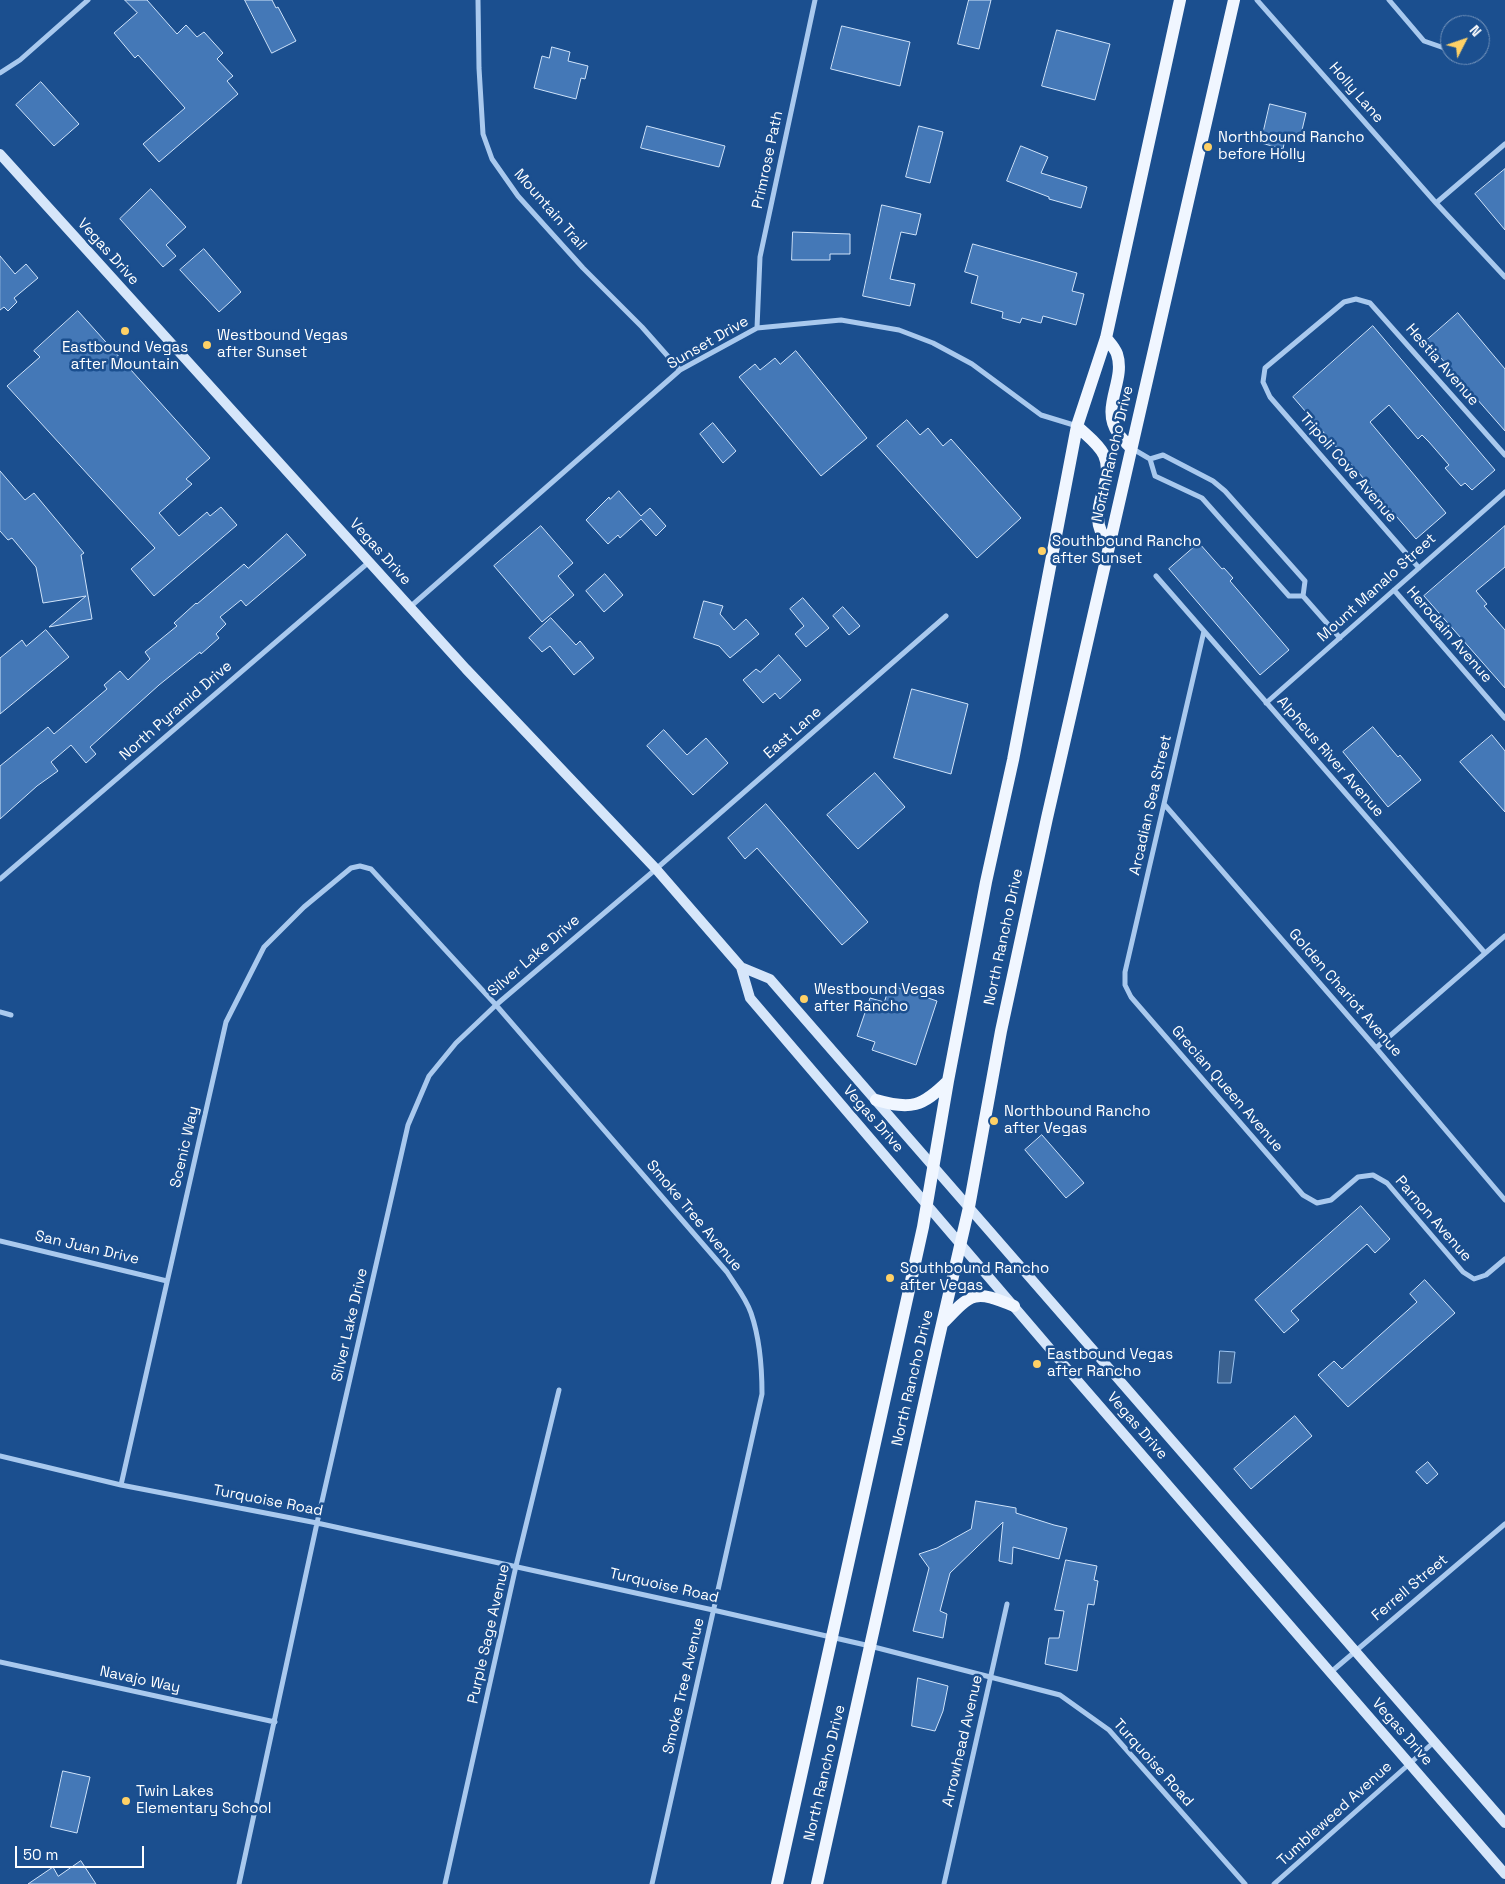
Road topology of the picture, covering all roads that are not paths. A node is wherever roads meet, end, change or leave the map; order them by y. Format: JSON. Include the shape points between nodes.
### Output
{"nodes":[{"id":1,"x":88,"y":0,"type":"edge"},
{"id":2,"x":478,"y":0,"type":"edge"},
{"id":3,"x":815,"y":0,"type":"edge"},
{"id":4,"x":1180,"y":0,"type":"edge"},
{"id":5,"x":1234,"y":0,"type":"edge"},
{"id":6,"x":1256,"y":0,"type":"edge"},
{"id":7,"x":1389,"y":0,"type":"edge"},
{"id":8,"x":1440,"y":46,"type":"edge"},
{"id":9,"x":0,"y":73,"type":"edge"},
{"id":10,"x":1505,"y":144,"type":"edge"},
{"id":11,"x":0,"y":154,"type":"edge"},
{"id":12,"x":1436,"y":203,"type":"junction"},
{"id":13,"x":1505,"y":277,"type":"edge"},
{"id":14,"x":757,"y":328,"type":"junction"},
{"id":15,"x":1106,"y":338,"type":"junction"},
{"id":16,"x":680,"y":370,"type":"junction"},
{"id":17,"x":1263,"y":382,"type":"joint"},
{"id":18,"x":1077,"y":426,"type":"junction"},
{"id":19,"x":1131,"y":448,"type":"junction"},
{"id":20,"x":1505,"y":455,"type":"edge"},
{"id":21,"x":1150,"y":459,"type":"junction"},
{"id":22,"x":1504,"y":495,"type":"edge"},
{"id":23,"x":1109,"y":544,"type":"junction"},
{"id":24,"x":369,"y":562,"type":"junction"},
{"id":25,"x":1419,"y":568,"type":"junction"},
{"id":26,"x":1156,"y":576,"type":"dead end"},
{"id":27,"x":1394,"y":590,"type":"junction"},
{"id":28,"x":1303,"y":596,"type":"junction"},
{"id":29,"x":410,"y":607,"type":"junction"},
{"id":30,"x":946,"y":616,"type":"dead end"},
{"id":31,"x":1204,"y":631,"type":"junction"},
{"id":32,"x":1340,"y":638,"type":"junction"},
{"id":33,"x":1266,"y":703,"type":"junction"},
{"id":34,"x":1505,"y":718,"type":"edge"},
{"id":35,"x":1164,"y":804,"type":"junction"},
{"id":36,"x":360,"y":866,"type":"joint"},
{"id":37,"x":656,"y":869,"type":"junction"},
{"id":38,"x":0,"y":879,"type":"edge"},
{"id":39,"x":1505,"y":936,"type":"edge"},
{"id":40,"x":1485,"y":953,"type":"junction"},
{"id":41,"x":741,"y":967,"type":"junction"},
{"id":42,"x":1125,"y":985,"type":"joint"},
{"id":43,"x":496,"y":1005,"type":"junction"},
{"id":44,"x":0,"y":1012,"type":"edge"},
{"id":45,"x":11,"y":1016,"type":"dead end"},
{"id":46,"x":1376,"y":1048,"type":"junction"},
{"id":47,"x":948,"y":1081,"type":"junction"},
{"id":48,"x":876,"y":1100,"type":"junction"},
{"id":49,"x":934,"y":1167,"type":"junction"},
{"id":50,"x":1373,"y":1175,"type":"joint"},
{"id":51,"x":1505,"y":1200,"type":"edge"},
{"id":52,"x":926,"y":1204,"type":"junction"},
{"id":53,"x":969,"y":1207,"type":"junction"},
{"id":54,"x":0,"y":1240,"type":"edge"},
{"id":55,"x":960,"y":1244,"type":"junction"},
{"id":56,"x":1505,"y":1259,"type":"edge"},
{"id":57,"x":167,"y":1281,"type":"junction"},
{"id":58,"x":1014,"y":1306,"type":"junction"},
{"id":59,"x":942,"y":1324,"type":"junction"},
{"id":60,"x":559,"y":1390,"type":"dead end"},
{"id":61,"x":0,"y":1456,"type":"edge"},
{"id":62,"x":121,"y":1485,"type":"junction"},
{"id":63,"x":317,"y":1523,"type":"junction"},
{"id":64,"x":1505,"y":1524,"type":"edge"},
{"id":65,"x":516,"y":1566,"type":"junction"},
{"id":66,"x":1006,"y":1604,"type":"dead end"},
{"id":67,"x":713,"y":1610,"type":"junction"},
{"id":68,"x":832,"y":1637,"type":"junction"},
{"id":69,"x":870,"y":1646,"type":"junction"},
{"id":70,"x":1355,"y":1651,"type":"junction"},
{"id":71,"x":0,"y":1662,"type":"edge"},
{"id":72,"x":1331,"y":1672,"type":"junction"},
{"id":73,"x":990,"y":1677,"type":"junction"},
{"id":74,"x":275,"y":1722,"type":"junction"},
{"id":75,"x":1434,"y":1742,"type":"junction"},
{"id":76,"x":1410,"y":1764,"type":"junction"},
{"id":77,"x":1505,"y":1823,"type":"edge"},
{"id":78,"x":1505,"y":1874,"type":"edge"},
{"id":79,"x":239,"y":1884,"type":"edge"},
{"id":80,"x":445,"y":1884,"type":"edge"},
{"id":81,"x":652,"y":1884,"type":"edge"},
{"id":82,"x":777,"y":1884,"type":"edge"},
{"id":83,"x":817,"y":1884,"type":"edge"},
{"id":84,"x":944,"y":1884,"type":"edge"},
{"id":85,"x":1245,"y":1884,"type":"edge"},
{"id":86,"x":1274,"y":1884,"type":"edge"}],
"edges":[{"from":1,"to":9,"type":"street","via":[[20,60]]},
{"from":2,"to":16,"type":"street","name":"Mountain Trail","via":[[483,134],[492,159],[518,196]]},
{"from":3,"to":14,"type":"street","name":"Primrose Path","via":[[760,256]]},
{"from":4,"to":15,"type":"main road","name":"North Rancho Drive"},
{"from":5,"to":19,"type":"main road","name":"North Rancho Drive"},
{"from":6,"to":12,"type":"street","name":"Holly Lane"},
{"from":7,"to":8,"type":"street","via":[[1424,40]]},
{"from":10,"to":12,"type":"street"},
{"from":11,"to":24,"type":"main road","name":"Vegas Drive"},
{"from":12,"to":13,"type":"street","name":"Holly Lane"},
{"from":14,"to":16,"type":"street","name":"Sunset Drive"},
{"from":14,"to":18,"type":"street","name":"Sunset Drive","via":[[841,320],[899,330],[933,343],[972,364],[1041,415]]},
{"from":15,"to":18,"type":"main road","name":"North Rancho Drive"},
{"from":15,"to":19,"type":"main road","via":[[1117,354],[1118,368],[1110,410],[1112,420]]},
{"from":16,"to":29,"type":"street","name":"Sunset Drive"},
{"from":17,"to":20,"type":"street","name":"Hestia Avenue","via":[[1265,368],[1344,302],[1356,299],[1370,303]]},
{"from":17,"to":25,"type":"street","name":"Tripoli Cove Avenue","via":[[1270,397]]},
{"from":18,"to":23,"type":"main road","via":[[1099,446],[1107,464],[1097,518],[1101,533]]},
{"from":18,"to":47,"type":"main road","name":"North Rancho Drive"},
{"from":19,"to":21,"type":"street"},
{"from":19,"to":23,"type":"main road","name":"North Rancho Drive"},
{"from":21,"to":28,"type":"street","via":[[1155,476],[1202,498],[1289,596]]},
{"from":21,"to":28,"type":"street","via":[[1163,455],[1213,481],[1225,491],[1306,581]]},
{"from":22,"to":25,"type":"street","name":"Mount Manalo Street"},
{"from":23,"to":53,"type":"main road","name":"North Rancho Drive","via":[[1001,1031]]},
{"from":24,"to":29,"type":"main road","name":"Vegas Drive"},
{"from":24,"to":38,"type":"street","name":"North Pyramid Drive"},
{"from":25,"to":27,"type":"street","name":"Mount Manalo Street"},
{"from":26,"to":31,"type":"street","name":"Alpheus River Avenue"},
{"from":27,"to":32,"type":"street","name":"Mount Manalo Street"},
{"from":27,"to":34,"type":"street","name":"Herodain Avenue"},
{"from":28,"to":32,"type":"street"},
{"from":29,"to":37,"type":"main road","name":"Vegas Drive"},
{"from":30,"to":37,"type":"street","name":"East Lane"},
{"from":31,"to":33,"type":"street","name":"Alpheus River Avenue"},
{"from":31,"to":35,"type":"street","name":"Arcadian Sea Street"},
{"from":32,"to":33,"type":"street","name":"Mount Manalo Street"},
{"from":33,"to":40,"type":"street","name":"Alpheus River Avenue"},
{"from":35,"to":42,"type":"street","name":"Arcadian Sea Street","via":[[1125,972]]},
{"from":35,"to":46,"type":"street","name":"Golden Chariot Avenue"},
{"from":36,"to":43,"type":"street","name":"Smoke Tree Avenue","via":[[371,869]]},
{"from":36,"to":57,"type":"street","name":"Scenic Way","via":[[351,868],[304,907],[264,947],[226,1022]]},
{"from":37,"to":41,"type":"main road","name":"Vegas Drive"},
{"from":37,"to":43,"type":"street","name":"Silver Lake Drive"},
{"from":39,"to":40,"type":"street"},
{"from":40,"to":46,"type":"street"},
{"from":41,"to":48,"type":"main road","name":"Vegas Drive","via":[[770,979]]},
{"from":41,"to":52,"type":"main road","name":"Vegas Drive","via":[[750,998]]},
{"from":42,"to":50,"type":"street","name":"Grecian Queen Avenue","via":[[1131,997],[1303,1195],[1317,1203],[1331,1200],[1358,1177]]},
{"from":43,"to":63,"type":"street","name":"Silver Lake Drive","via":[[456,1043],[429,1076],[408,1125]]},
{"from":43,"to":67,"type":"street","name":"Smoke Tree Avenue","via":[[727,1272],[750,1311],[762,1362],[762,1394]]},
{"from":44,"to":45,"type":"street"},
{"from":46,"to":51,"type":"street","name":"Golden Chariot Avenue"},
{"from":47,"to":48,"type":"main road","via":[[916,1104],[904,1106]]},
{"from":47,"to":49,"type":"main road","name":"North Rancho Drive"},
{"from":48,"to":49,"type":"main road","name":"Vegas Drive"},
{"from":49,"to":52,"type":"main road","name":"North Rancho Drive"},
{"from":49,"to":53,"type":"main road","name":"Vegas Drive"},
{"from":50,"to":56,"type":"street","name":"Parnon Avenue","via":[[1387,1183],[1463,1272],[1474,1279],[1486,1275]]},
{"from":52,"to":55,"type":"main road","name":"Vegas Drive"},
{"from":52,"to":68,"type":"main road","name":"North Rancho Drive"},
{"from":53,"to":55,"type":"main road","name":"North Rancho Drive"},
{"from":53,"to":70,"type":"main road","name":"Vegas Drive"},
{"from":54,"to":57,"type":"street","name":"San Juan Drive"},
{"from":55,"to":58,"type":"main road","name":"Vegas Drive"},
{"from":55,"to":59,"type":"main road","name":"North Rancho Drive"},
{"from":57,"to":62,"type":"street","name":"Scenic Way"},
{"from":58,"to":59,"type":"main road","via":[[995,1298],[970,1297]]},
{"from":58,"to":72,"type":"main road","name":"Vegas Drive"},
{"from":59,"to":69,"type":"main road","name":"North Rancho Drive"},
{"from":60,"to":65,"type":"street","name":"Purple Sage Avenue"},
{"from":61,"to":62,"type":"street","name":"Turquoise Road"},
{"from":62,"to":63,"type":"street","name":"Turquoise Road"},
{"from":63,"to":65,"type":"street","name":"Turquoise Road"},
{"from":63,"to":74,"type":"street","name":"Silver Lake Drive"},
{"from":64,"to":70,"type":"street","name":"Ferrell Street"},
{"from":65,"to":67,"type":"street","name":"Turquoise Road"},
{"from":65,"to":80,"type":"street","name":"Purple Sage Avenue"},
{"from":66,"to":73,"type":"street","name":"Arrowhead Avenue"},
{"from":67,"to":68,"type":"street","name":"Turquoise Road"},
{"from":67,"to":81,"type":"street","name":"Smoke Tree Avenue"},
{"from":68,"to":69,"type":"street","name":"Turquoise Road"},
{"from":68,"to":82,"type":"main road","name":"North Rancho Drive"},
{"from":69,"to":73,"type":"street","name":"Turquoise Road"},
{"from":69,"to":83,"type":"main road","name":"North Rancho Drive"},
{"from":70,"to":72,"type":"street","name":"Ferrell Street"},
{"from":70,"to":75,"type":"main road","name":"Vegas Drive"},
{"from":71,"to":74,"type":"street","name":"Navajo Way"},
{"from":72,"to":76,"type":"main road","name":"Vegas Drive"},
{"from":73,"to":84,"type":"street","name":"Arrowhead Avenue"},
{"from":73,"to":85,"type":"street","name":"Turquoise Road","via":[[1060,1695],[1109,1730]]},
{"from":74,"to":79,"type":"street","name":"Silver Lake Drive"},
{"from":75,"to":76,"type":"street","name":"Tumbleweed Avenue"},
{"from":75,"to":77,"type":"main road","name":"Vegas Drive"},
{"from":76,"to":78,"type":"main road","name":"Vegas Drive"},
{"from":76,"to":86,"type":"street","name":"Tumbleweed Avenue"}]}
